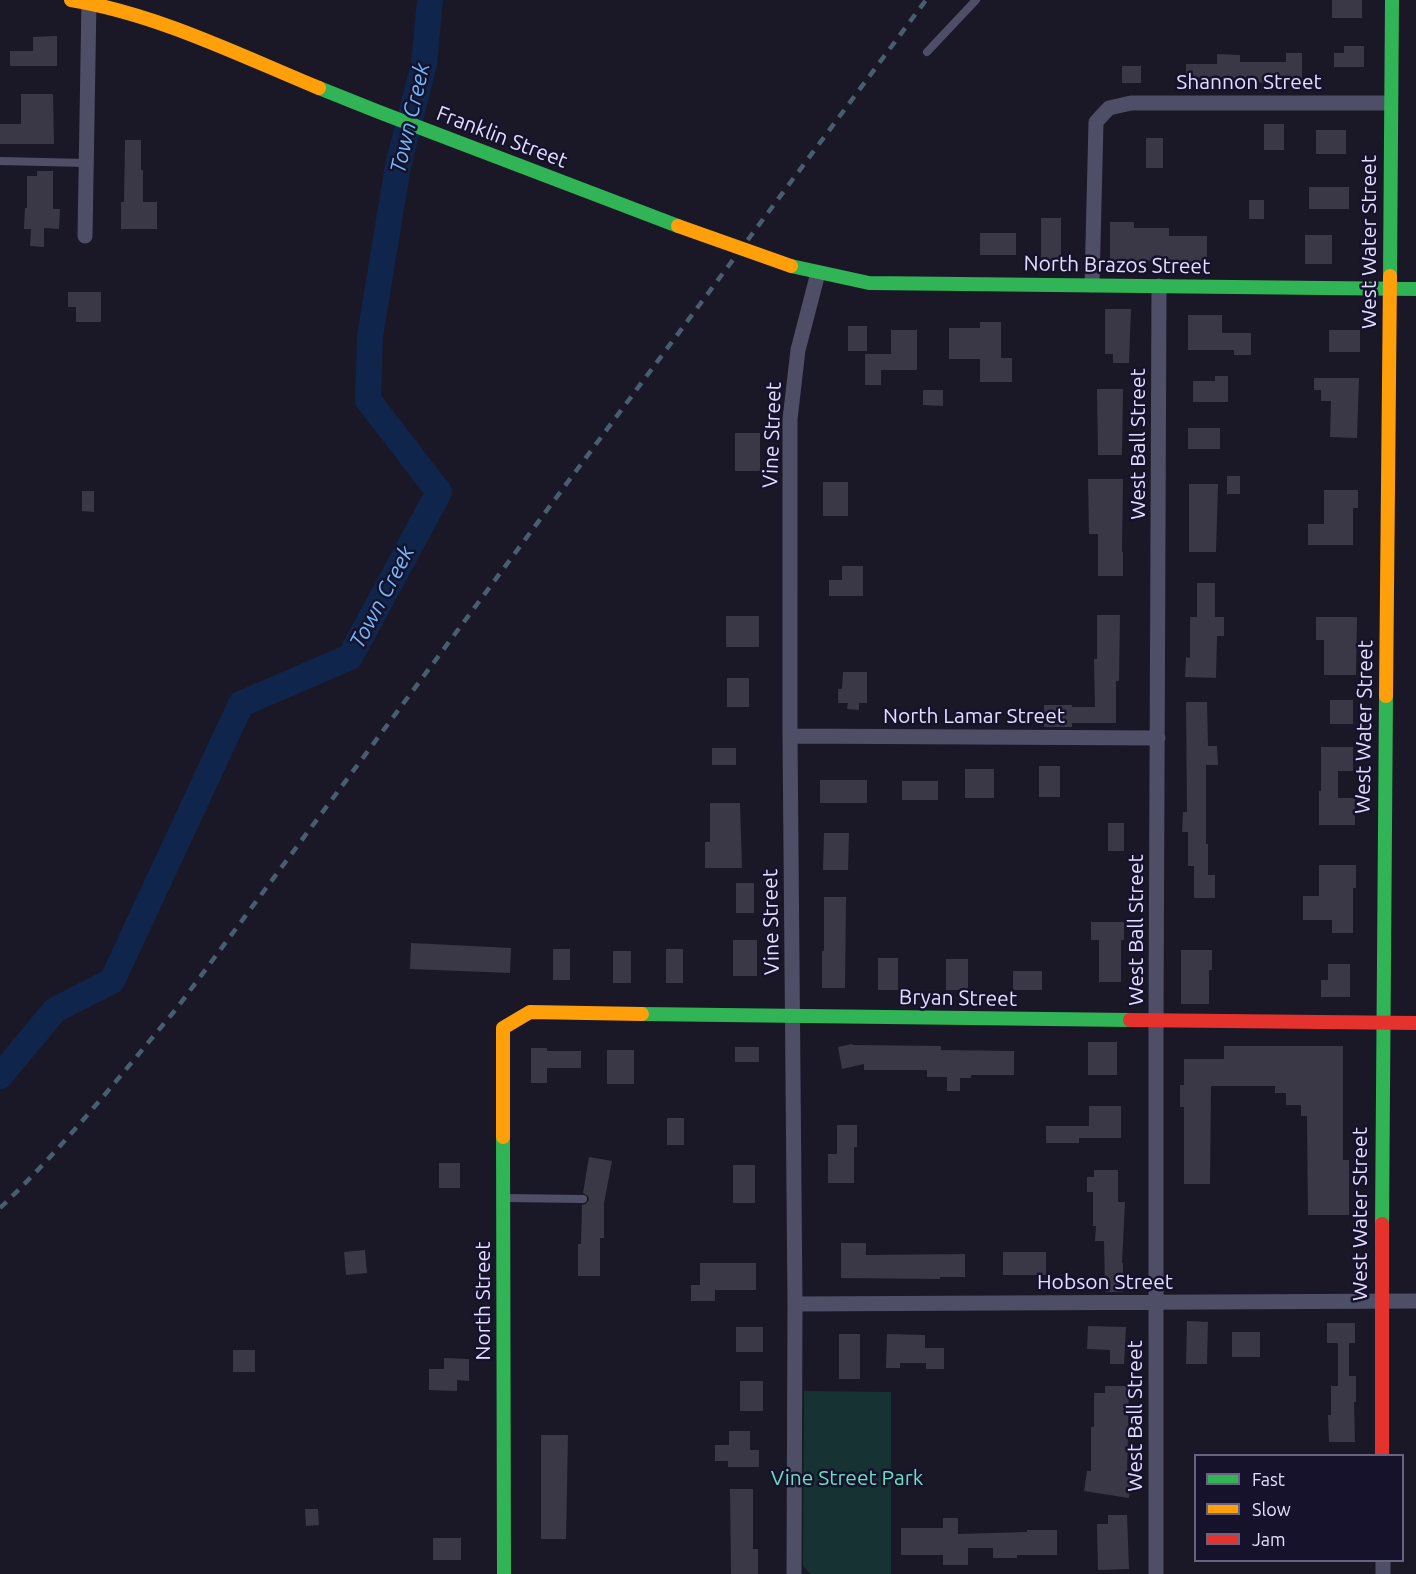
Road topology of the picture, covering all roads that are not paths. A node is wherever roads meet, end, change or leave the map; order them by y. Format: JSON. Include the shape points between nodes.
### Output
{"nodes":[{"id":1,"x":71,"y":0,"type":"edge"},
{"id":2,"x":976,"y":0,"type":"edge"},
{"id":3,"x":1392,"y":0,"type":"edge"},
{"id":4,"x":89,"y":1,"type":"edge"},
{"id":5,"x":927,"y":52,"type":"dead end"},
{"id":6,"x":1390,"y":103,"type":"junction"},
{"id":7,"x":0,"y":161,"type":"edge"},
{"id":8,"x":86,"y":163,"type":"junction"},
{"id":9,"x":85,"y":236,"type":"dead end"},
{"id":10,"x":819,"y":273,"type":"junction"},
{"id":11,"x":1092,"y":285,"type":"junction"},
{"id":12,"x":1159,"y":286,"type":"junction"},
{"id":13,"x":1391,"y":289,"type":"junction"},
{"id":14,"x":1416,"y":289,"type":"edge"},
{"id":15,"x":790,"y":736,"type":"junction"},
{"id":16,"x":1158,"y":738,"type":"junction"},
{"id":17,"x":793,"y":1017,"type":"junction"},
{"id":18,"x":1156,"y":1021,"type":"junction"},
{"id":19,"x":1382,"y":1023,"type":"junction"},
{"id":20,"x":1416,"y":1023,"type":"edge"},
{"id":21,"x":503,"y":1028,"type":"joint"},
{"id":22,"x":503,"y":1198,"type":"junction"},
{"id":23,"x":584,"y":1199,"type":"dead end"},
{"id":24,"x":1381,"y":1301,"type":"junction"},
{"id":25,"x":1416,"y":1301,"type":"edge"},
{"id":26,"x":1156,"y":1303,"type":"junction"},
{"id":27,"x":795,"y":1304,"type":"junction"},
{"id":28,"x":1382,"y":1454,"type":"edge"},
{"id":29,"x":504,"y":1574,"type":"edge"},
{"id":30,"x":794,"y":1574,"type":"edge"},
{"id":31,"x":1156,"y":1574,"type":"edge"}],
"edges":[{"from":1,"to":4,"type":"street","name":"Franklin Street"},
{"from":2,"to":5,"type":"lane"},
{"from":3,"to":6,"type":"street","name":"West Water Street"},
{"from":4,"to":8,"type":"street"},
{"from":4,"to":10,"type":"street","name":"Franklin Street","bridge":true,"via":[[156,21],[379,112],[678,226]]},
{"from":6,"to":11,"type":"street","name":"Shannon Street","via":[[1131,103],[1109,108],[1096,122]]},
{"from":6,"to":13,"type":"street","name":"West Water Street"},
{"from":7,"to":8,"type":"lane"},
{"from":8,"to":9,"type":"street"},
{"from":10,"to":11,"type":"street","name":"North Brazos Street","via":[[868,283]]},
{"from":10,"to":15,"type":"street","name":"Vine Street","via":[[798,350],[790,419]]},
{"from":11,"to":12,"type":"street","name":"North Brazos Street"},
{"from":12,"to":13,"type":"street","name":"North Brazos Street"},
{"from":12,"to":16,"type":"street","name":"West Ball Street"},
{"from":13,"to":14,"type":"street","name":"North Brazos Street"},
{"from":13,"to":19,"type":"street","name":"West Water Street"},
{"from":15,"to":16,"type":"street","name":"North Lamar Street"},
{"from":15,"to":17,"type":"street","name":"Vine Street"},
{"from":16,"to":18,"type":"street","name":"West Ball Street"},
{"from":17,"to":18,"type":"street","name":"Bryan Street"},
{"from":17,"to":21,"type":"street","name":"Bryan Street","via":[[531,1012]]},
{"from":17,"to":27,"type":"street","name":"Vine Street"},
{"from":18,"to":19,"type":"street","name":"Bryan Street"},
{"from":18,"to":26,"type":"street","name":"West Ball Street"},
{"from":19,"to":20,"type":"street","name":"Bryan Street"},
{"from":19,"to":24,"type":"street","name":"West Water Street"},
{"from":21,"to":22,"type":"street","name":"North Street"},
{"from":22,"to":23,"type":"lane"},
{"from":22,"to":29,"type":"street","name":"North Street"},
{"from":24,"to":25,"type":"street","name":"Hobson Street"},
{"from":24,"to":26,"type":"street","name":"Hobson Street"},
{"from":24,"to":28,"type":"street","name":"West Water Street"},
{"from":26,"to":27,"type":"street","name":"Hobson Street"},
{"from":26,"to":31,"type":"street","name":"West Ball Street"},
{"from":27,"to":30,"type":"street","name":"Vine Street"}]}
